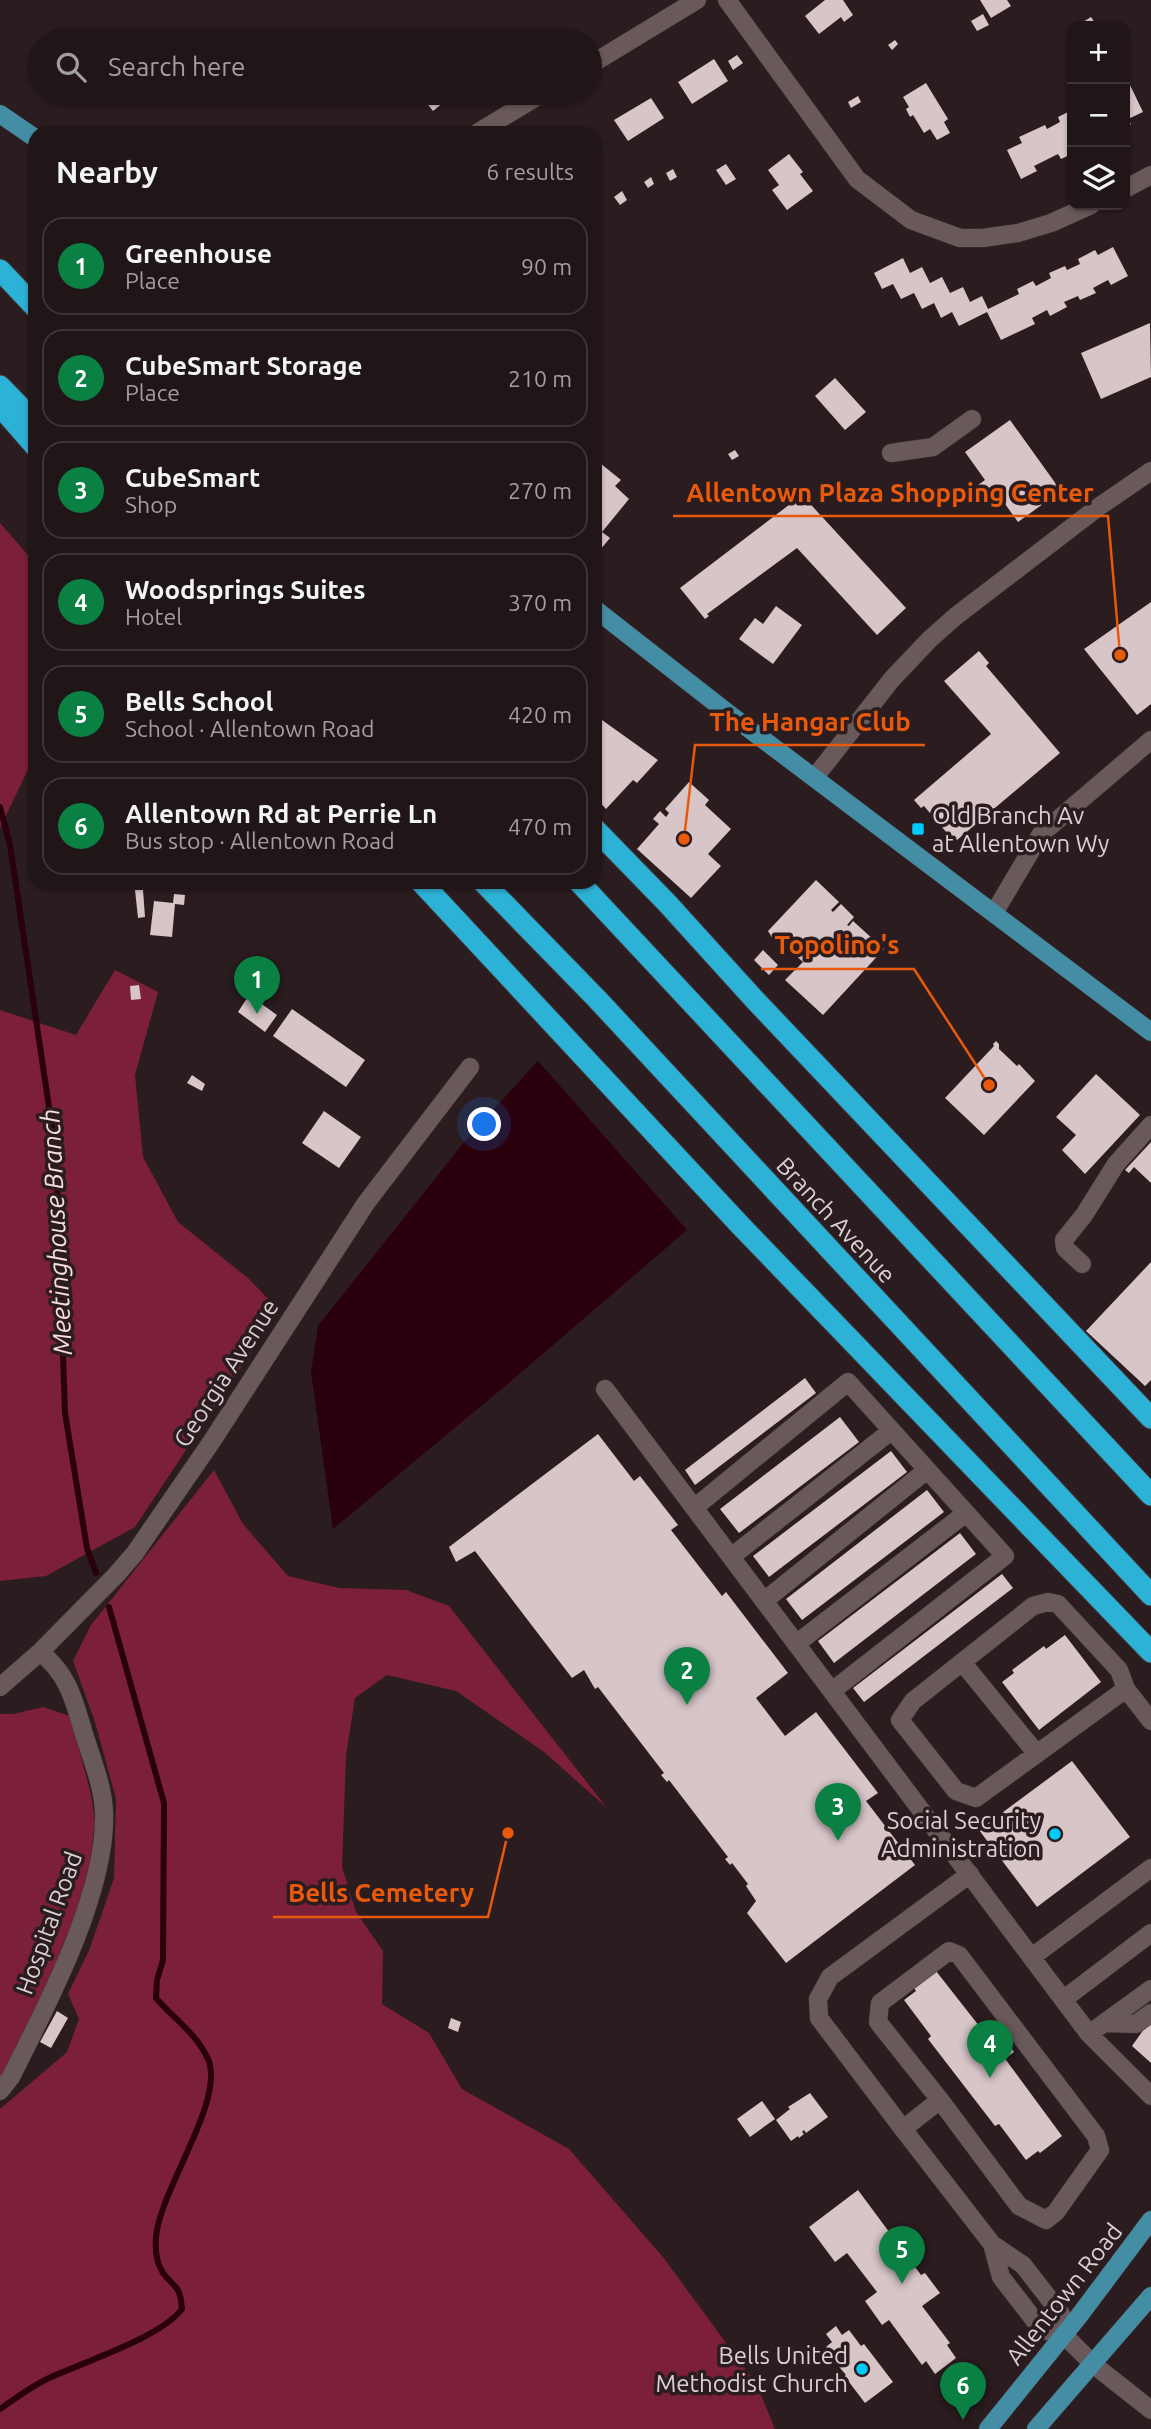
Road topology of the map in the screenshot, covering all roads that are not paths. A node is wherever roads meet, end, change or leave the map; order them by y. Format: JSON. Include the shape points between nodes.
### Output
{"nodes":[{"id":1,"x":697,"y":0,"type":"edge"},
{"id":2,"x":727,"y":0,"type":"edge"},
{"id":3,"x":602,"y":58,"type":"edge"},
{"id":4,"x":523,"y":105,"type":"edge"},
{"id":5,"x":0,"y":114,"type":"edge"},
{"id":6,"x":489,"y":126,"type":"edge"},
{"id":7,"x":28,"y":133,"type":"edge"},
{"id":8,"x":1151,"y":175,"type":"edge"},
{"id":9,"x":1130,"y":186,"type":"edge"},
{"id":10,"x":1080,"y":210,"type":"edge"},
{"id":11,"x":0,"y":259,"type":"edge"},
{"id":12,"x":0,"y":270,"type":"edge"},
{"id":13,"x":28,"y":279,"type":"edge"},
{"id":14,"x":28,"y":300,"type":"edge"},
{"id":15,"x":0,"y":386,"type":"edge"},
{"id":16,"x":0,"y":406,"type":"edge"},
{"id":17,"x":28,"y":415,"type":"edge"},
{"id":18,"x":972,"y":419,"type":"dead end"},
{"id":19,"x":28,"y":438,"type":"edge"},
{"id":20,"x":891,"y":453,"type":"dead end"},
{"id":21,"x":1151,"y":471,"type":"edge"},
{"id":22,"x":602,"y":614,"type":"edge"},
{"id":23,"x":1151,"y":740,"type":"edge"},
{"id":24,"x":815,"y":777,"type":"junction"},
{"id":25,"x":602,"y":836,"type":"edge"},
{"id":26,"x":428,"y":889,"type":"edge"},
{"id":27,"x":490,"y":889,"type":"edge"},
{"id":28,"x":586,"y":889,"type":"edge"},
{"id":29,"x":994,"y":913,"type":"junction"},
{"id":30,"x":1151,"y":1032,"type":"edge"},
{"id":31,"x":470,"y":1067,"type":"dead end"},
{"id":32,"x":1151,"y":1125,"type":"edge"},
{"id":33,"x":1082,"y":1264,"type":"dead end"},
{"id":34,"x":605,"y":1389,"type":"dead end"},
{"id":35,"x":1151,"y":1418,"type":"edge"},
{"id":36,"x":891,"y":1430,"type":"junction"},
{"id":37,"x":927,"y":1470,"type":"junction"},
{"id":38,"x":1151,"y":1494,"type":"edge"},
{"id":39,"x":694,"y":1508,"type":"junction"},
{"id":40,"x":966,"y":1513,"type":"junction"},
{"id":41,"x":732,"y":1557,"type":"junction"},
{"id":42,"x":1151,"y":1595,"type":"edge"},
{"id":43,"x":764,"y":1601,"type":"junction"},
{"id":44,"x":1115,"y":1614,"type":"junction"},
{"id":45,"x":796,"y":1644,"type":"junction"},
{"id":46,"x":40,"y":1651,"type":"junction"},
{"id":47,"x":1151,"y":1652,"type":"edge"},
{"id":48,"x":962,"y":1662,"type":"junction"},
{"id":49,"x":1151,"y":1662,"type":"edge"},
{"id":50,"x":0,"y":1687,"type":"edge"},
{"id":51,"x":1126,"y":1689,"type":"junction"},
{"id":52,"x":832,"y":1691,"type":"junction"},
{"id":53,"x":1151,"y":1721,"type":"edge"},
{"id":54,"x":1037,"y":1754,"type":"junction"},
{"id":55,"x":1151,"y":1868,"type":"edge"},
{"id":56,"x":970,"y":1874,"type":"junction"},
{"id":57,"x":1151,"y":1933,"type":"edge"},
{"id":58,"x":1032,"y":1957,"type":"junction"},
{"id":59,"x":1151,"y":1989,"type":"edge"},
{"id":60,"x":1064,"y":1999,"type":"junction"},
{"id":61,"x":1151,"y":2013,"type":"edge"},
{"id":62,"x":1105,"y":2023,"type":"junction"},
{"id":63,"x":1089,"y":2034,"type":"junction"},
{"id":64,"x":0,"y":2091,"type":"edge"},
{"id":65,"x":1151,"y":2096,"type":"edge"},
{"id":66,"x":940,"y":2100,"type":"junction"},
{"id":67,"x":902,"y":2129,"type":"junction"},
{"id":68,"x":1151,"y":2220,"type":"edge"},
{"id":69,"x":1151,"y":2296,"type":"edge"},
{"id":70,"x":1064,"y":2335,"type":"junction"},
{"id":71,"x":1094,"y":2365,"type":"junction"},
{"id":72,"x":1151,"y":2410,"type":"edge"},
{"id":73,"x":988,"y":2429,"type":"edge"},
{"id":74,"x":1036,"y":2429,"type":"edge"}],
"edges":[{"from":1,"to":3,"type":"street"},
{"from":2,"to":10,"type":"street","via":[[857,179],[911,220],[960,238],[983,238],[1018,233]]},
{"from":4,"to":6,"type":"street"},
{"from":5,"to":7,"type":"main road"},
{"from":8,"to":9,"type":"street"},
{"from":11,"to":13,"type":"highway"},
{"from":12,"to":14,"type":"highway"},
{"from":15,"to":17,"type":"highway"},
{"from":16,"to":19,"type":"highway"},
{"from":18,"to":20,"type":"street","via":[[933,447]]},
{"from":21,"to":24,"type":"street","via":[[930,639],[892,679]]},
{"from":22,"to":24,"type":"main road"},
{"from":23,"to":29,"type":"street","via":[[1041,834]]},
{"from":24,"to":29,"type":"main road"},
{"from":25,"to":35,"type":"highway"},
{"from":26,"to":44,"type":"highway","via":[[740,1225]]},
{"from":27,"to":42,"type":"highway","name":"Branch Avenue"},
{"from":28,"to":38,"type":"highway","name":"Branch Avenue"},
{"from":29,"to":30,"type":"main road"},
{"from":31,"to":46,"type":"street","name":"Georgia Avenue","via":[[366,1203],[140,1546]]},
{"from":32,"to":33,"type":"street","via":[[1116,1164],[1064,1240],[1065,1248]]},
{"from":34,"to":39,"type":"street"},
{"from":36,"to":37,"type":"street"},
{"from":36,"to":39,"type":"street","via":[[848,1382]]},
{"from":36,"to":41,"type":"street"},
{"from":37,"to":40,"type":"street"},
{"from":37,"to":43,"type":"street"},
{"from":39,"to":41,"type":"street"},
{"from":40,"to":45,"type":"street"},
{"from":40,"to":52,"type":"street","via":[[1005,1556]]},
{"from":41,"to":43,"type":"street"},
{"from":43,"to":45,"type":"street"},
{"from":44,"to":47,"type":"highway"},
{"from":44,"to":49,"type":"highway"},
{"from":45,"to":52,"type":"street"},
{"from":46,"to":50,"type":"street","name":"Georgia Avenue"},
{"from":46,"to":64,"type":"street","name":"Hospital Road","via":[[55,1663],[72,1695],[102,1791],[104,1830],[97,1873],[73,1944],[17,2067]]},
{"from":48,"to":51,"type":"street","via":[[1033,1606],[1048,1602],[1058,1604],[1119,1670]]},
{"from":48,"to":54,"type":"street"},
{"from":48,"to":54,"type":"street","via":[[913,1701],[900,1720],[956,1791],[976,1798]]},
{"from":51,"to":53,"type":"street"},
{"from":51,"to":54,"type":"street"},
{"from":52,"to":56,"type":"street"},
{"from":55,"to":58,"type":"street"},
{"from":56,"to":58,"type":"street"},
{"from":56,"to":67,"type":"street","via":[[830,1977],[818,1999],[820,2018],[831,2036]]},
{"from":57,"to":60,"type":"street"},
{"from":58,"to":60,"type":"street"},
{"from":59,"to":62,"type":"street"},
{"from":60,"to":63,"type":"street"},
{"from":61,"to":62,"type":"street","via":[[1136,2024]]},
{"from":62,"to":63,"type":"street"},
{"from":63,"to":65,"type":"street"},
{"from":66,"to":66,"type":"street","via":[[878,2022],[878,2012],[880,2003],[949,1951],[959,1955],[1096,2136],[1100,2150],[1046,2220],[1019,2206]]},
{"from":66,"to":67,"type":"street"},
{"from":67,"to":70,"type":"street","via":[[992,2244],[1001,2277],[1042,2330]]},
{"from":68,"to":70,"type":"main road","name":"Allentown Road"},
{"from":69,"to":71,"type":"main road"},
{"from":70,"to":71,"type":"street"},
{"from":70,"to":73,"type":"main road","name":"Allentown Road"},
{"from":71,"to":72,"type":"street"},
{"from":71,"to":74,"type":"main road"}]}
